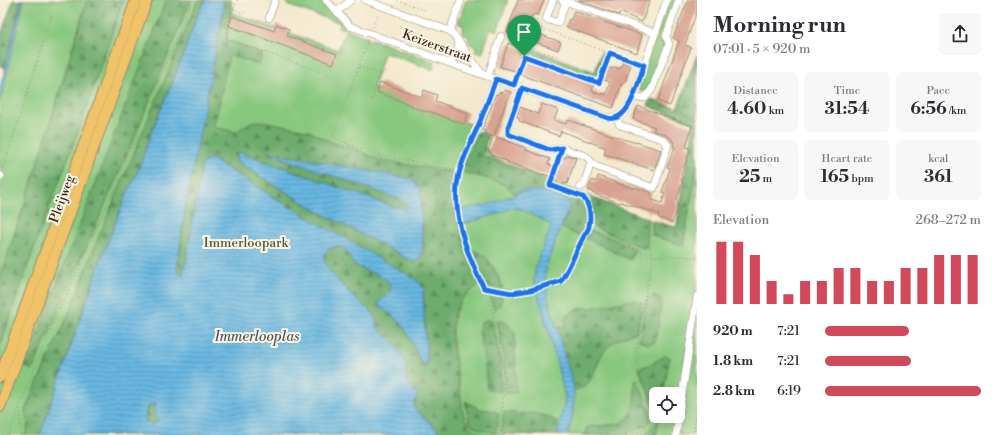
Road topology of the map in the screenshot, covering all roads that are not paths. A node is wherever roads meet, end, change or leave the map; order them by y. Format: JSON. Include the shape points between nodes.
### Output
{"nodes":[{"id":1,"x":136,"y":0,"type":"edge"},
{"id":2,"x":147,"y":0,"type":"edge"},
{"id":3,"x":275,"y":0,"type":"edge"},
{"id":4,"x":326,"y":0,"type":"edge"},
{"id":5,"x":351,"y":0,"type":"edge"},
{"id":6,"x":365,"y":0,"type":"edge"},
{"id":7,"x":461,"y":0,"type":"edge"},
{"id":8,"x":553,"y":0,"type":"edge"},
{"id":9,"x":667,"y":0,"type":"edge"},
{"id":10,"x":679,"y":0,"type":"edge"},
{"id":11,"x":564,"y":1,"type":"edge"},
{"id":12,"x":337,"y":12,"type":"junction"},
{"id":13,"x":269,"y":18,"type":"dead end"},
{"id":14,"x":450,"y":31,"type":"junction"},
{"id":15,"x":655,"y":33,"type":"junction"},
{"id":16,"x":501,"y":36,"type":"dead end"},
{"id":17,"x":459,"y":42,"type":"junction"},
{"id":18,"x":449,"y":63,"type":"junction"},
{"id":19,"x":485,"y":75,"type":"junction"},
{"id":20,"x":496,"y":79,"type":"junction"},
{"id":21,"x":522,"y":88,"type":"junction"},
{"id":22,"x":633,"y":97,"type":"junction"},
{"id":23,"x":616,"y":118,"type":"junction"},
{"id":24,"x":474,"y":133,"type":"road end"},
{"id":25,"x":591,"y":162,"type":"junction"},
{"id":26,"x":580,"y":187,"type":"dead end"},
{"id":27,"x":697,"y":296,"type":"edge"},
{"id":28,"x":0,"y":377,"type":"edge"},
{"id":29,"x":0,"y":407,"type":"edge"},
{"id":30,"x":676,"y":435,"type":"edge"}],
"edges":[{"from":1,"to":28,"type":"highway","name":"Pleijweg"},
{"from":2,"to":29,"type":"highway","name":"Pleijweg"},
{"from":3,"to":13,"type":"street"},
{"from":4,"to":12,"type":"street","name":"Keizerstraat"},
{"from":5,"to":12,"type":"street"},
{"from":6,"to":14,"type":"street","name":"Keizerstraat"},
{"from":7,"to":14,"type":"street"},
{"from":8,"to":11,"type":"street","via":[[546,19],[558,23]]},
{"from":9,"to":15,"type":"street"},
{"from":10,"to":22,"type":"street","via":[[666,36],[669,44],[652,89],[645,98]]},
{"from":11,"to":15,"type":"street"},
{"from":12,"to":18,"type":"street","name":"Keizerstraat","via":[[350,26]]},
{"from":14,"to":17,"type":"street","name":"Keizerstraat"},
{"from":15,"to":22,"type":"street"},
{"from":16,"to":19,"type":"street"},
{"from":17,"to":18,"type":"street","via":[[457,54]]},
{"from":17,"to":19,"type":"street","name":"Keizerstraat"},
{"from":18,"to":19,"type":"street","name":"Keizerstraat"},
{"from":19,"to":20,"type":"street"},
{"from":20,"to":21,"type":"street"},
{"from":20,"to":24,"type":"street"},
{"from":21,"to":23,"type":"street","via":[[589,112]]},
{"from":21,"to":25,"type":"street","via":[[508,127],[508,134],[550,150],[562,148],[586,156]]},
{"from":22,"to":23,"type":"street","via":[[626,111]]},
{"from":23,"to":25,"type":"street","via":[[620,126],[662,140],[668,145],[654,188],[595,166]]},
{"from":25,"to":26,"type":"street","via":[[584,185]]},
{"from":27,"to":30,"type":"street"}]}
